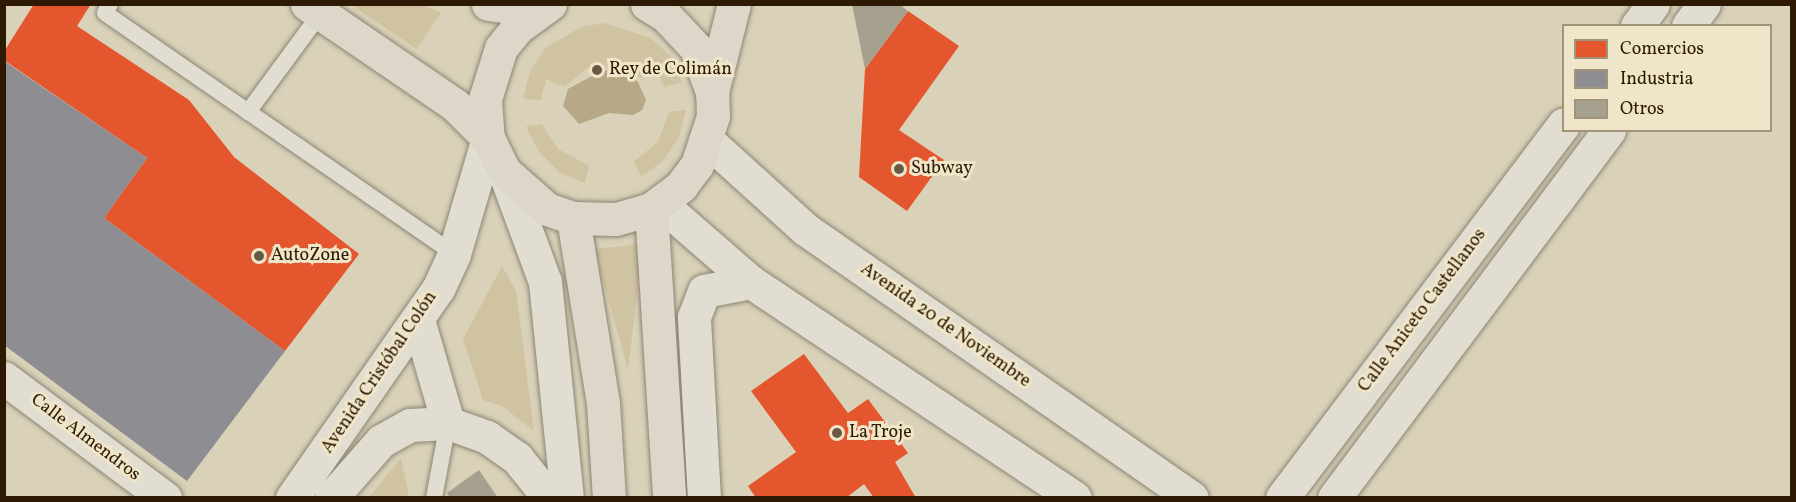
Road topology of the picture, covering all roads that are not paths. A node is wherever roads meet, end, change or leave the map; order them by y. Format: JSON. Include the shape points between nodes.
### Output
{"nodes":[{"id":1,"x":110,"y":4,"type":"edge"},
{"id":2,"x":488,"y":4,"type":"edge"},
{"id":3,"x":647,"y":4,"type":"edge"},
{"id":4,"x":734,"y":4,"type":"edge"},
{"id":5,"x":1653,"y":4,"type":"edge"},
{"id":6,"x":1704,"y":4,"type":"edge"},
{"id":7,"x":545,"y":8,"type":"edge"},
{"id":8,"x":313,"y":9,"type":"edge"},
{"id":9,"x":1638,"y":24,"type":"edge"},
{"id":10,"x":1689,"y":24,"type":"edge"},
{"id":11,"x":712,"y":92,"type":"junction"},
{"id":12,"x":248,"y":112,"type":"junction"},
{"id":13,"x":1562,"y":125,"type":"edge"},
{"id":14,"x":1608,"y":132,"type":"edge"},
{"id":15,"x":488,"y":138,"type":"junction"},
{"id":16,"x":708,"y":141,"type":"junction"},
{"id":17,"x":504,"y":171,"type":"junction"},
{"id":18,"x":656,"y":206,"type":"junction"},
{"id":19,"x":573,"y":218,"type":"junction"},
{"id":20,"x":454,"y":254,"type":"junction"},
{"id":21,"x":751,"y":282,"type":"junction"},
{"id":22,"x":419,"y":323,"type":"junction"},
{"id":23,"x":8,"y":386,"type":"edge"},
{"id":24,"x":448,"y":423,"type":"junction"},
{"id":25,"x":165,"y":498,"type":"edge"},
{"id":26,"x":292,"y":498,"type":"edge"},
{"id":27,"x":331,"y":498,"type":"edge"},
{"id":28,"x":434,"y":498,"type":"edge"},
{"id":29,"x":549,"y":498,"type":"edge"},
{"id":30,"x":567,"y":498,"type":"edge"},
{"id":31,"x":609,"y":498,"type":"edge"},
{"id":32,"x":669,"y":498,"type":"edge"},
{"id":33,"x":704,"y":498,"type":"edge"},
{"id":34,"x":1075,"y":498,"type":"edge"},
{"id":35,"x":1192,"y":498,"type":"edge"},
{"id":36,"x":1282,"y":498,"type":"edge"},
{"id":37,"x":1334,"y":498,"type":"edge"}],
"edges":[{"from":1,"to":12,"type":"lane","via":[[105,13]]},
{"from":2,"to":7,"type":"main road"},
{"from":3,"to":11,"type":"main road","via":[[665,15],[696,48]]},
{"from":4,"to":11,"type":"main road"},
{"from":5,"to":9,"type":"street"},
{"from":6,"to":10,"type":"street"},
{"from":7,"to":15,"type":"main road","via":[[501,48],[490,73],[485,99]]},
{"from":8,"to":12,"type":"lane"},
{"from":8,"to":15,"type":"main road","via":[[455,105]]},
{"from":11,"to":16,"type":"main road"},
{"from":12,"to":20,"type":"lane"},
{"from":13,"to":36,"type":"street","name":"Calle Aniceto Castellanos"},
{"from":14,"to":37,"type":"street"},
{"from":15,"to":17,"type":"main road"},
{"from":15,"to":20,"type":"street","name":"Avenida Cristóbal Colón"},
{"from":16,"to":18,"type":"main road","via":[[697,165]]},
{"from":16,"to":35,"type":"street","name":"Avenida 20 de Noviembre","via":[[805,229]]},
{"from":17,"to":19,"type":"main road","via":[[523,192]]},
{"from":17,"to":30,"type":"street","via":[[545,282]]},
{"from":18,"to":19,"type":"main road","via":[[616,219]]},
{"from":18,"to":21,"type":"street"},
{"from":18,"to":32,"type":"main road","via":[[661,401]]},
{"from":19,"to":31,"type":"main road","via":[[603,403]]},
{"from":20,"to":22,"type":"street","name":"Avenida Cristóbal Colón"},
{"from":21,"to":33,"type":"street","via":[[705,291],[694,317]]},
{"from":21,"to":34,"type":"street"},
{"from":22,"to":24,"type":"street"},
{"from":22,"to":26,"type":"street","name":"Avenida Cristóbal Colón"},
{"from":23,"to":25,"type":"street","name":"Calle Almendros"},
{"from":24,"to":27,"type":"street","via":[[410,425],[381,441]]},
{"from":24,"to":28,"type":"lane"},
{"from":24,"to":29,"type":"street","via":[[487,437],[517,458]]}]}
